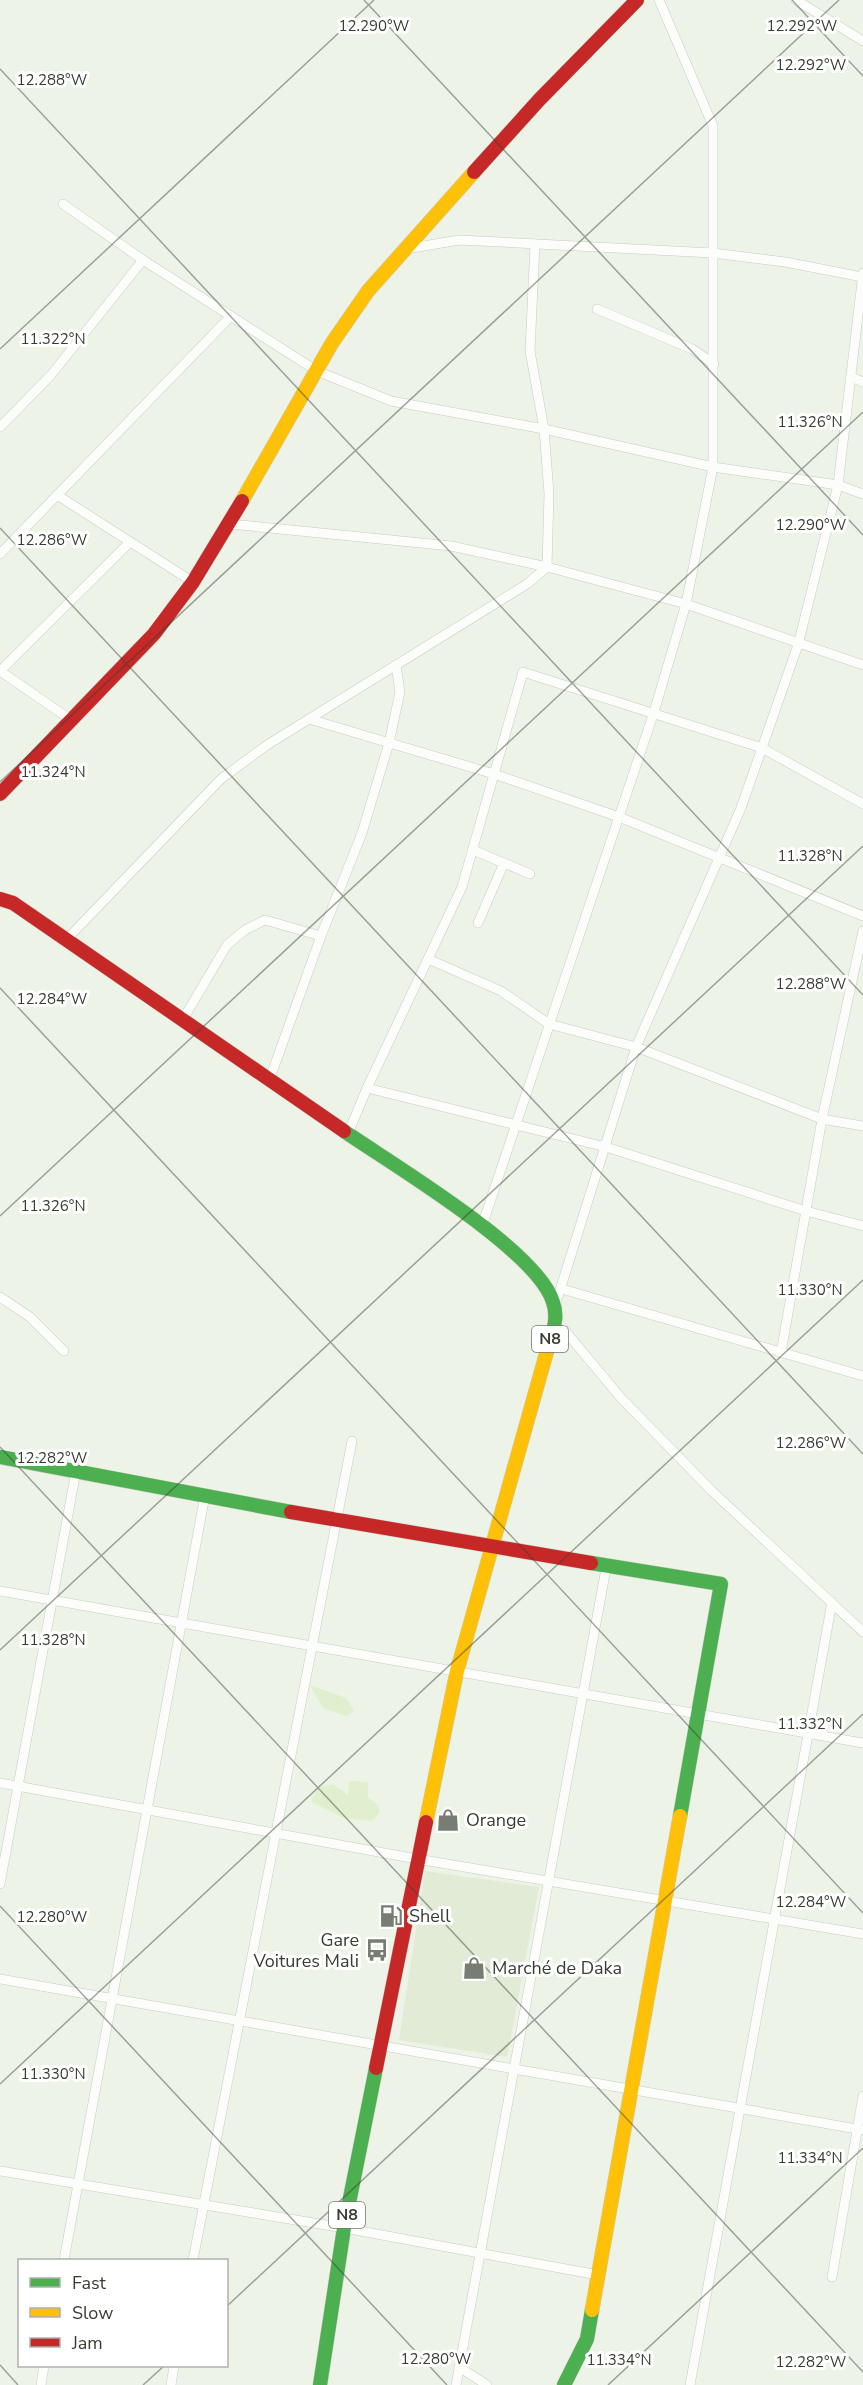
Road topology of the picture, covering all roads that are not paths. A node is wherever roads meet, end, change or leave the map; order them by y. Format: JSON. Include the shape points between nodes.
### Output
{"nodes":[{"id":1,"x":637,"y":0,"type":"edge"},
{"id":2,"x":659,"y":0,"type":"edge"},
{"id":3,"x":796,"y":0,"type":"edge"},
{"id":4,"x":863,"y":41,"type":"edge"},
{"id":5,"x":63,"y":204,"type":"dead end"},
{"id":6,"x":535,"y":244,"type":"junction"},
{"id":7,"x":406,"y":249,"type":"junction"},
{"id":8,"x":713,"y":254,"type":"junction"},
{"id":9,"x":143,"y":260,"type":"junction"},
{"id":10,"x":863,"y":275,"type":"edge"},
{"id":11,"x":597,"y":309,"type":"dead end"},
{"id":12,"x":231,"y":316,"type":"junction"},
{"id":13,"x":714,"y":364,"type":"junction"},
{"id":14,"x":317,"y":371,"type":"junction"},
{"id":15,"x":851,"y":377,"type":"junction"},
{"id":16,"x":863,"y":382,"type":"edge"},
{"id":17,"x":0,"y":427,"type":"edge"},
{"id":18,"x":544,"y":429,"type":"junction"},
{"id":19,"x":712,"y":467,"type":"junction"},
{"id":20,"x":838,"y":485,"type":"junction"},
{"id":21,"x":863,"y":494,"type":"edge"},
{"id":22,"x":57,"y":495,"type":"junction"},
{"id":23,"x":230,"y":524,"type":"junction"},
{"id":24,"x":130,"y":542,"type":"junction"},
{"id":25,"x":0,"y":554,"type":"edge"},
{"id":26,"x":547,"y":567,"type":"junction"},
{"id":27,"x":193,"y":582,"type":"junction"},
{"id":28,"x":686,"y":604,"type":"junction"},
{"id":29,"x":798,"y":645,"type":"junction"},
{"id":30,"x":396,"y":664,"type":"junction"},
{"id":31,"x":863,"y":665,"type":"edge"},
{"id":32,"x":654,"y":712,"type":"junction"},
{"id":33,"x":309,"y":719,"type":"junction"},
{"id":34,"x":71,"y":720,"type":"junction"},
{"id":35,"x":389,"y":742,"type":"junction"},
{"id":36,"x":762,"y":748,"type":"junction"},
{"id":37,"x":494,"y":774,"type":"junction"},
{"id":38,"x":0,"y":794,"type":"edge"},
{"id":39,"x":863,"y":804,"type":"edge"},
{"id":40,"x":619,"y":817,"type":"junction"},
{"id":41,"x":473,"y":850,"type":"junction"},
{"id":42,"x":719,"y":857,"type":"junction"},
{"id":43,"x":504,"y":863,"type":"junction"},
{"id":44,"x":530,"y":874,"type":"dead end"},
{"id":45,"x":0,"y":899,"type":"edge"},
{"id":46,"x":863,"y":916,"type":"edge"},
{"id":47,"x":478,"y":923,"type":"dead end"},
{"id":48,"x":863,"y":931,"type":"edge"},
{"id":49,"x":321,"y":936,"type":"junction"},
{"id":50,"x":66,"y":940,"type":"junction"},
{"id":51,"x":428,"y":959,"type":"junction"},
{"id":52,"x":182,"y":1021,"type":"junction"},
{"id":53,"x":549,"y":1024,"type":"junction"},
{"id":54,"x":636,"y":1047,"type":"junction"},
{"id":55,"x":269,"y":1081,"type":"junction"},
{"id":56,"x":367,"y":1088,"type":"junction"},
{"id":57,"x":822,"y":1119,"type":"junction"},
{"id":58,"x":515,"y":1124,"type":"junction"},
{"id":59,"x":863,"y":1126,"type":"edge"},
{"id":60,"x":347,"y":1136,"type":"junction"},
{"id":61,"x":606,"y":1147,"type":"junction"},
{"id":62,"x":806,"y":1211,"type":"junction"},
{"id":63,"x":863,"y":1226,"type":"edge"},
{"id":64,"x":482,"y":1227,"type":"junction"},
{"id":65,"x":562,"y":1290,"type":"junction"},
{"id":66,"x":0,"y":1297,"type":"edge"},
{"id":67,"x":556,"y":1303,"type":"junction"},
{"id":68,"x":556,"y":1320,"type":"junction"},
{"id":69,"x":64,"y":1351,"type":"dead end"},
{"id":70,"x":782,"y":1353,"type":"junction"},
{"id":71,"x":863,"y":1376,"type":"edge"},
{"id":72,"x":352,"y":1441,"type":"dead end"},
{"id":73,"x":0,"y":1457,"type":"edge"},
{"id":74,"x":76,"y":1471,"type":"junction"},
{"id":75,"x":205,"y":1496,"type":"junction"},
{"id":76,"x":335,"y":1520,"type":"junction"},
{"id":77,"x":491,"y":1546,"type":"junction"},
{"id":78,"x":607,"y":1563,"type":"junction"},
{"id":79,"x":0,"y":1591,"type":"edge"},
{"id":80,"x":52,"y":1601,"type":"junction"},
{"id":81,"x":832,"y":1602,"type":"junction"},
{"id":82,"x":863,"y":1618,"type":"edge"},
{"id":83,"x":182,"y":1623,"type":"junction"},
{"id":84,"x":861,"y":1630,"type":"edge"},
{"id":85,"x":311,"y":1646,"type":"junction"},
{"id":86,"x":457,"y":1671,"type":"junction"},
{"id":87,"x":583,"y":1693,"type":"junction"},
{"id":88,"x":698,"y":1713,"type":"junction"},
{"id":89,"x":808,"y":1733,"type":"junction"},
{"id":90,"x":863,"y":1743,"type":"edge"},
{"id":91,"x":0,"y":1783,"type":"edge"},
{"id":92,"x":18,"y":1787,"type":"junction"},
{"id":93,"x":147,"y":1810,"type":"junction"},
{"id":94,"x":274,"y":1833,"type":"junction"},
{"id":95,"x":417,"y":1859,"type":"junction"},
{"id":96,"x":548,"y":1881,"type":"junction"},
{"id":97,"x":0,"y":1884,"type":"edge"},
{"id":98,"x":665,"y":1901,"type":"junction"},
{"id":99,"x":774,"y":1919,"type":"junction"},
{"id":100,"x":863,"y":1934,"type":"edge"},
{"id":101,"x":0,"y":1978,"type":"edge"},
{"id":102,"x":112,"y":1998,"type":"junction"},
{"id":103,"x":238,"y":2020,"type":"junction"},
{"id":104,"x":380,"y":2046,"type":"junction"},
{"id":105,"x":514,"y":2068,"type":"junction"},
{"id":106,"x":632,"y":2089,"type":"junction"},
{"id":107,"x":863,"y":2096,"type":"edge"},
{"id":108,"x":740,"y":2109,"type":"junction"},
{"id":109,"x":860,"y":2129,"type":"edge"},
{"id":110,"x":0,"y":2171,"type":"edge"},
{"id":111,"x":78,"y":2184,"type":"junction"},
{"id":112,"x":203,"y":2205,"type":"junction"},
{"id":113,"x":344,"y":2228,"type":"junction"},
{"id":114,"x":480,"y":2253,"type":"junction"},
{"id":115,"x":64,"y":2259,"type":"edge"},
{"id":116,"x":193,"y":2259,"type":"edge"},
{"id":117,"x":598,"y":2275,"type":"junction"},
{"id":118,"x":832,"y":2277,"type":"dead end"},
{"id":119,"x":44,"y":2367,"type":"edge"},
{"id":120,"x":174,"y":2367,"type":"edge"},
{"id":121,"x":459,"y":2367,"type":"junction"},
{"id":122,"x":41,"y":2385,"type":"edge"},
{"id":123,"x":171,"y":2385,"type":"edge"},
{"id":124,"x":320,"y":2385,"type":"edge"},
{"id":125,"x":456,"y":2385,"type":"edge"},
{"id":126,"x":487,"y":2385,"type":"edge"},
{"id":127,"x":564,"y":2385,"type":"edge"},
{"id":128,"x":690,"y":2385,"type":"edge"}],
"edges":[{"from":1,"to":7,"type":"street","via":[[539,100]]},
{"from":2,"to":8,"type":"street","via":[[713,126]]},
{"from":3,"to":4,"type":"street"},
{"from":5,"to":9,"type":"street"},
{"from":6,"to":7,"type":"street","via":[[459,240]]},
{"from":6,"to":8,"type":"street"},
{"from":6,"to":18,"type":"street","via":[[530,351]]},
{"from":7,"to":14,"type":"street","via":[[368,291]]},
{"from":8,"to":10,"type":"street"},
{"from":8,"to":13,"type":"street"},
{"from":9,"to":12,"type":"street"},
{"from":9,"to":17,"type":"street","via":[[51,375]]},
{"from":10,"to":15,"type":"street"},
{"from":11,"to":13,"type":"street","via":[[692,349]]},
{"from":12,"to":14,"type":"street"},
{"from":12,"to":22,"type":"street"},
{"from":13,"to":19,"type":"street"},
{"from":14,"to":18,"type":"street","via":[[391,401]]},
{"from":14,"to":23,"type":"street"},
{"from":15,"to":16,"type":"street"},
{"from":15,"to":20,"type":"street"},
{"from":18,"to":19,"type":"street"},
{"from":18,"to":26,"type":"street","via":[[549,494]]},
{"from":19,"to":20,"type":"street"},
{"from":19,"to":28,"type":"street"},
{"from":20,"to":21,"type":"street"},
{"from":20,"to":29,"type":"street"},
{"from":22,"to":24,"type":"street"},
{"from":22,"to":25,"type":"street"},
{"from":23,"to":26,"type":"street","via":[[451,546]]},
{"from":23,"to":27,"type":"street"},
{"from":24,"to":27,"type":"street"},
{"from":24,"to":34,"type":"street","via":[[0,670]]},
{"from":26,"to":28,"type":"street"},
{"from":26,"to":30,"type":"street"},
{"from":27,"to":34,"type":"street","via":[[154,633]]},
{"from":28,"to":29,"type":"street"},
{"from":28,"to":32,"type":"street"},
{"from":29,"to":31,"type":"street"},
{"from":29,"to":36,"type":"street"},
{"from":30,"to":33,"type":"street"},
{"from":30,"to":35,"type":"street","via":[[400,692]]},
{"from":32,"to":36,"type":"street"},
{"from":32,"to":37,"type":"street","via":[[523,672]]},
{"from":32,"to":40,"type":"street"},
{"from":33,"to":35,"type":"street"},
{"from":33,"to":50,"type":"street","via":[[221,779]]},
{"from":34,"to":38,"type":"street"},
{"from":35,"to":37,"type":"street"},
{"from":35,"to":49,"type":"street","via":[[362,833]]},
{"from":36,"to":39,"type":"street"},
{"from":36,"to":42,"type":"street"},
{"from":37,"to":40,"type":"street"},
{"from":37,"to":41,"type":"street"},
{"from":40,"to":42,"type":"street"},
{"from":40,"to":53,"type":"street"},
{"from":41,"to":43,"type":"street"},
{"from":41,"to":51,"type":"street","via":[[462,887]]},
{"from":42,"to":46,"type":"street"},
{"from":42,"to":54,"type":"street"},
{"from":43,"to":44,"type":"street"},
{"from":43,"to":47,"type":"street"},
{"from":45,"to":50,"type":"street","number":"N8","via":[[13,903]]},
{"from":48,"to":57,"type":"street"},
{"from":49,"to":52,"type":"street","via":[[265,920],[251,926],[227,945]]},
{"from":49,"to":55,"type":"street"},
{"from":50,"to":52,"type":"street","number":"N8"},
{"from":51,"to":53,"type":"street","via":[[501,991]]},
{"from":51,"to":56,"type":"street"},
{"from":52,"to":55,"type":"street","number":"N8"},
{"from":53,"to":54,"type":"street"},
{"from":53,"to":58,"type":"street"},
{"from":54,"to":57,"type":"street"},
{"from":54,"to":61,"type":"street"},
{"from":55,"to":60,"type":"street","number":"N8"},
{"from":56,"to":58,"type":"street"},
{"from":56,"to":60,"type":"street"},
{"from":57,"to":59,"type":"street"},
{"from":57,"to":62,"type":"street"},
{"from":58,"to":61,"type":"street"},
{"from":58,"to":64,"type":"street"},
{"from":60,"to":64,"type":"street","number":"N8"},
{"from":61,"to":62,"type":"street"},
{"from":61,"to":65,"type":"street"},
{"from":62,"to":63,"type":"street"},
{"from":62,"to":70,"type":"street"},
{"from":64,"to":67,"type":"street","number":"N8","via":[[542,1278]]},
{"from":65,"to":67,"type":"street"},
{"from":65,"to":70,"type":"street"},
{"from":66,"to":69,"type":"street","via":[[30,1317]]},
{"from":67,"to":68,"type":"street","number":"N8"},
{"from":68,"to":77,"type":"street","number":"N8"},
{"from":68,"to":81,"type":"street","via":[[621,1398],[704,1484]]},
{"from":70,"to":71,"type":"street"},
{"from":72,"to":76,"type":"street"},
{"from":73,"to":74,"type":"street"},
{"from":74,"to":75,"type":"street"},
{"from":74,"to":80,"type":"street"},
{"from":75,"to":76,"type":"street"},
{"from":75,"to":83,"type":"street"},
{"from":76,"to":77,"type":"street"},
{"from":76,"to":85,"type":"street"},
{"from":77,"to":78,"type":"street"},
{"from":77,"to":86,"type":"street","number":"N8"},
{"from":78,"to":87,"type":"street"},
{"from":78,"to":88,"type":"street","via":[[721,1584]]},
{"from":79,"to":80,"type":"street"},
{"from":80,"to":83,"type":"street"},
{"from":80,"to":92,"type":"street"},
{"from":81,"to":84,"type":"street"},
{"from":81,"to":89,"type":"street"},
{"from":82,"to":84,"type":"street"},
{"from":83,"to":85,"type":"street"},
{"from":83,"to":93,"type":"street"},
{"from":85,"to":86,"type":"street"},
{"from":85,"to":94,"type":"street"},
{"from":86,"to":87,"type":"street"},
{"from":86,"to":95,"type":"street","number":"N8"},
{"from":87,"to":88,"type":"street"},
{"from":87,"to":96,"type":"street"},
{"from":88,"to":89,"type":"street"},
{"from":88,"to":98,"type":"street"},
{"from":89,"to":90,"type":"street"},
{"from":89,"to":99,"type":"street"},
{"from":91,"to":92,"type":"street"},
{"from":92,"to":93,"type":"street"},
{"from":92,"to":97,"type":"street"},
{"from":93,"to":94,"type":"street"},
{"from":93,"to":102,"type":"street"},
{"from":94,"to":95,"type":"street"},
{"from":94,"to":103,"type":"street"},
{"from":95,"to":96,"type":"street"},
{"from":95,"to":104,"type":"street","number":"N8"},
{"from":96,"to":98,"type":"street"},
{"from":96,"to":105,"type":"street"},
{"from":98,"to":99,"type":"street"},
{"from":98,"to":106,"type":"street"},
{"from":99,"to":100,"type":"street"},
{"from":99,"to":108,"type":"street"},
{"from":101,"to":102,"type":"street"},
{"from":102,"to":103,"type":"street"},
{"from":102,"to":111,"type":"street"},
{"from":103,"to":104,"type":"street"},
{"from":103,"to":112,"type":"street"},
{"from":104,"to":105,"type":"street"},
{"from":104,"to":113,"type":"street","number":"N8"},
{"from":105,"to":106,"type":"street"},
{"from":105,"to":114,"type":"street"},
{"from":106,"to":108,"type":"street"},
{"from":106,"to":117,"type":"street"},
{"from":107,"to":109,"type":"street"},
{"from":108,"to":109,"type":"street"},
{"from":108,"to":128,"type":"street"},
{"from":109,"to":118,"type":"street"},
{"from":110,"to":111,"type":"street"},
{"from":111,"to":112,"type":"street"},
{"from":111,"to":115,"type":"street"},
{"from":112,"to":113,"type":"street"},
{"from":112,"to":116,"type":"street"},
{"from":113,"to":114,"type":"street"},
{"from":113,"to":124,"type":"street","number":"N8"},
{"from":114,"to":117,"type":"street"},
{"from":114,"to":121,"type":"street"},
{"from":117,"to":127,"type":"street","via":[[587,2339]]},
{"from":119,"to":122,"type":"street"},
{"from":120,"to":123,"type":"street"},
{"from":121,"to":125,"type":"street"},
{"from":121,"to":126,"type":"street"}]}
